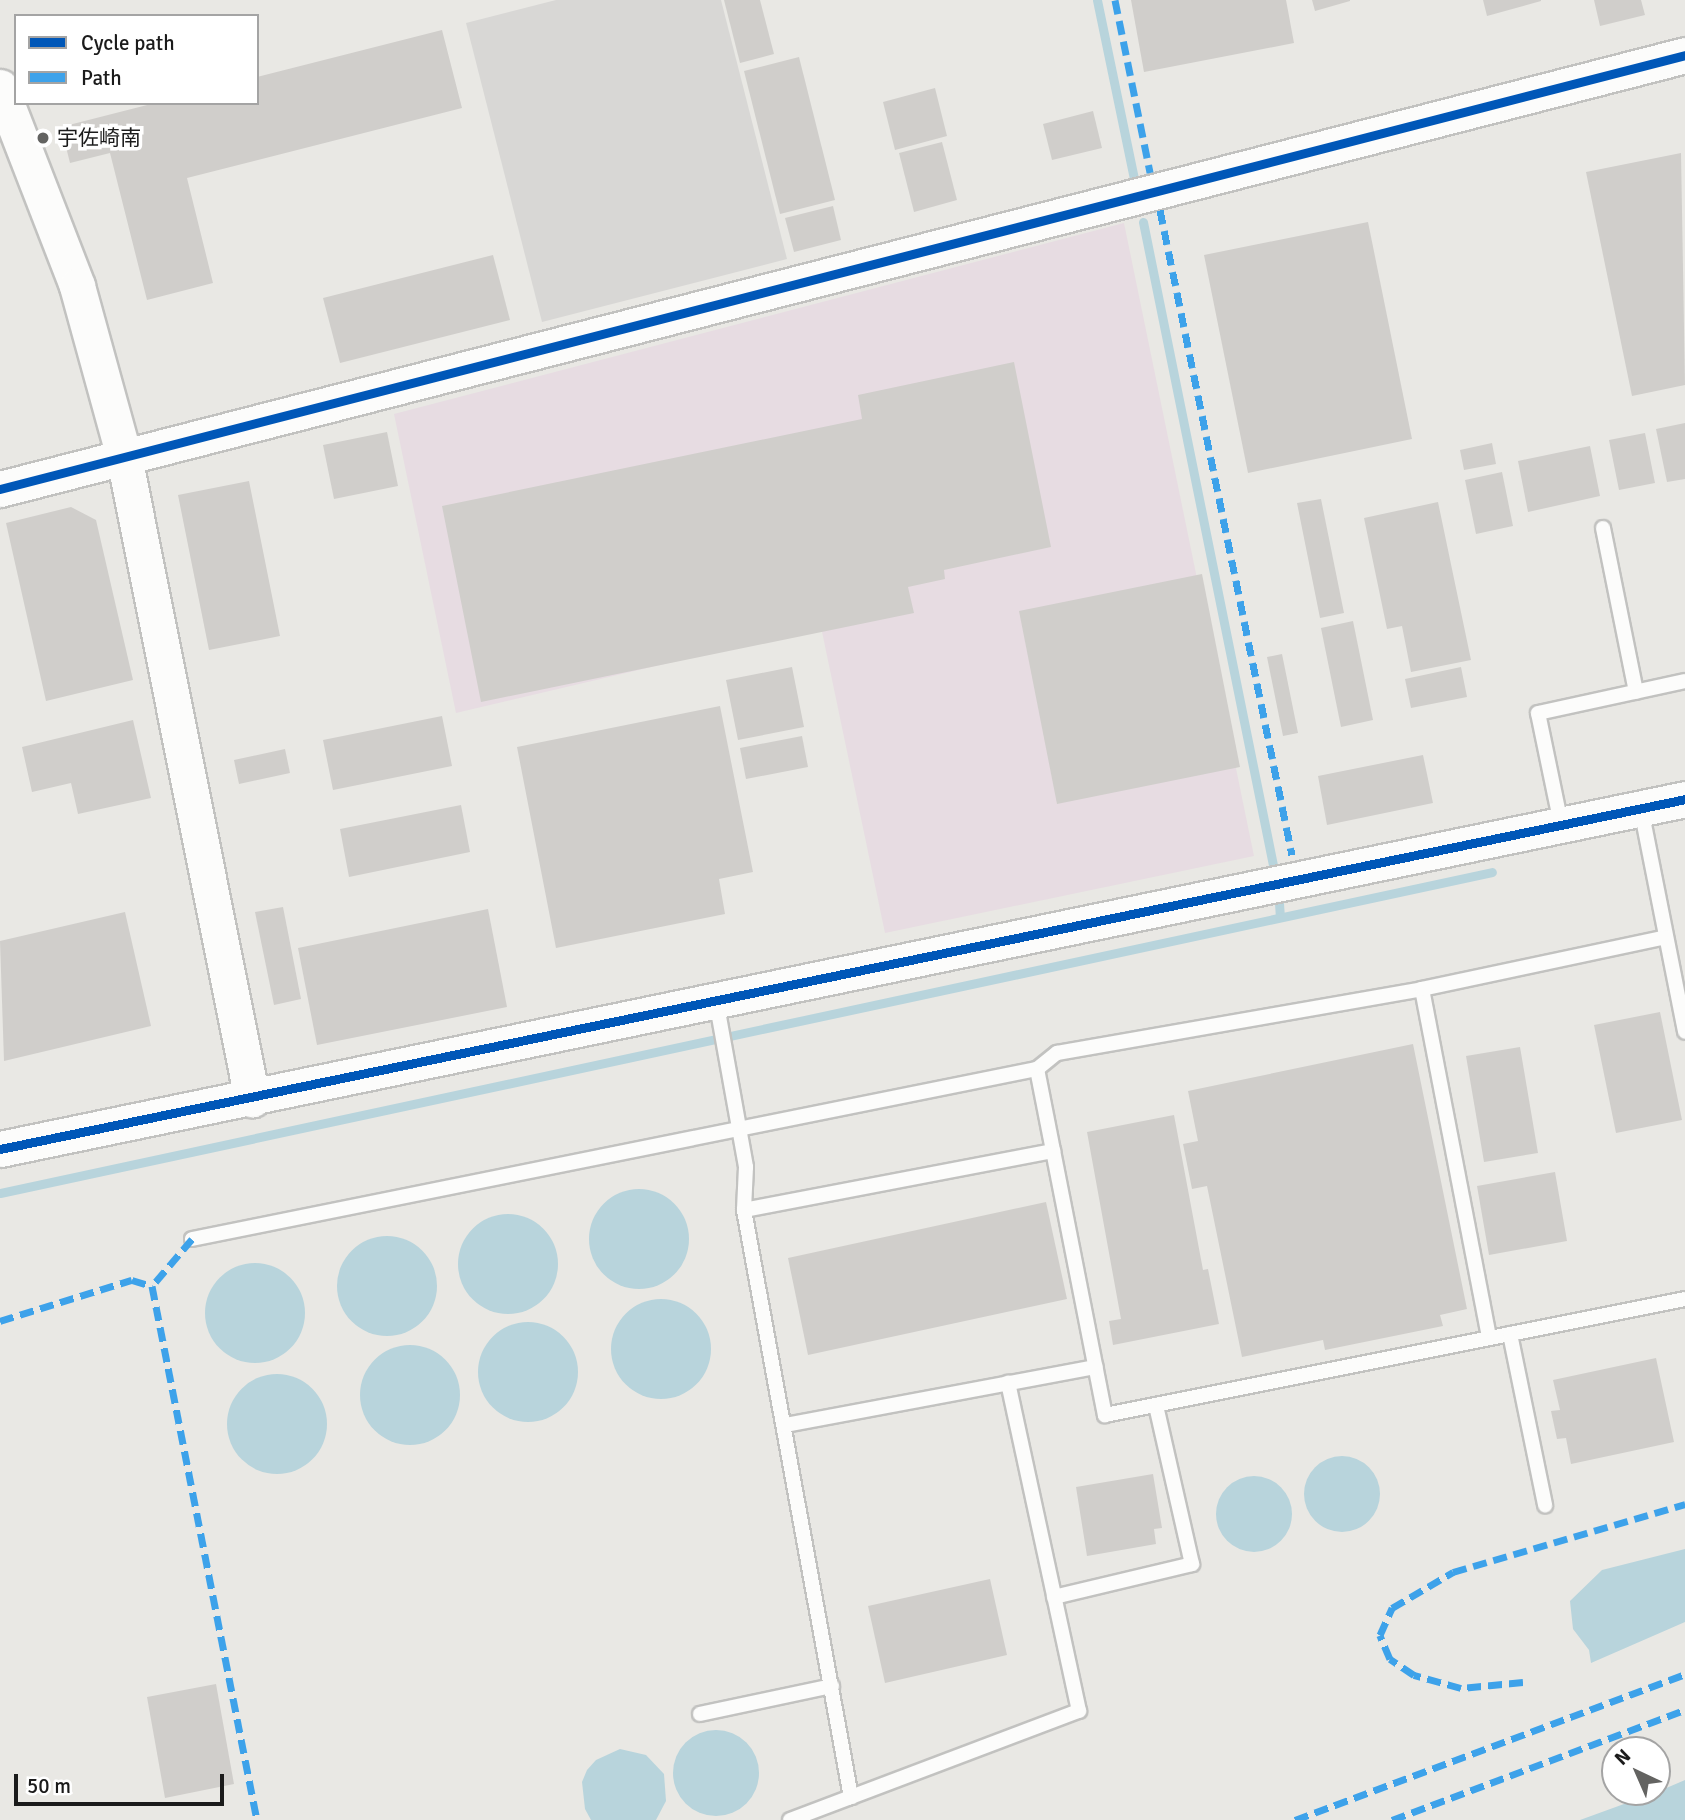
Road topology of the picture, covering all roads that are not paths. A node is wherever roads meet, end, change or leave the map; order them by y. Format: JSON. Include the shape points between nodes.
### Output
{"nodes":[{"id":1,"x":1685,"y":55,"type":"edge"},
{"id":2,"x":0,"y":87,"type":"edge"},
{"id":3,"x":124,"y":457,"type":"junction"},
{"id":4,"x":0,"y":489,"type":"edge"},
{"id":5,"x":1603,"y":528,"type":"dead end"},
{"id":6,"x":1685,"y":681,"type":"edge"},
{"id":7,"x":1636,"y":692,"type":"junction"},
{"id":8,"x":1685,"y":799,"type":"edge"},
{"id":9,"x":1641,"y":808,"type":"junction"},
{"id":10,"x":1561,"y":824,"type":"junction"},
{"id":11,"x":1666,"y":937,"type":"junction"},
{"id":12,"x":1422,"y":989,"type":"junction"},
{"id":13,"x":716,"y":999,"type":"junction"},
{"id":14,"x":1685,"y":1032,"type":"edge"},
{"id":15,"x":1037,"y":1069,"type":"junction"},
{"id":16,"x":252,"y":1099,"type":"junction"},
{"id":17,"x":739,"y":1131,"type":"junction"},
{"id":18,"x":0,"y":1149,"type":"edge"},
{"id":19,"x":1053,"y":1151,"type":"junction"},
{"id":20,"x":744,"y":1210,"type":"junction"},
{"id":21,"x":192,"y":1240,"type":"dead end"},
{"id":22,"x":1685,"y":1298,"type":"edge"},
{"id":23,"x":1510,"y":1334,"type":"junction"},
{"id":24,"x":1489,"y":1338,"type":"junction"},
{"id":25,"x":1096,"y":1367,"type":"junction"},
{"id":26,"x":1008,"y":1383,"type":"junction"},
{"id":27,"x":1156,"y":1405,"type":"junction"},
{"id":28,"x":785,"y":1425,"type":"junction"},
{"id":29,"x":1545,"y":1505,"type":"dead end"},
{"id":30,"x":1054,"y":1597,"type":"junction"},
{"id":31,"x":832,"y":1686,"type":"junction"},
{"id":32,"x":700,"y":1714,"type":"dead end"},
{"id":33,"x":851,"y":1797,"type":"junction"},
{"id":34,"x":790,"y":1820,"type":"edge"}],
"edges":[{"from":1,"to":3,"type":"street"},
{"from":2,"to":3,"type":"street","via":[[76,286]]},
{"from":3,"to":4,"type":"street"},
{"from":3,"to":16,"type":"street"},
{"from":5,"to":7,"type":"lane"},
{"from":6,"to":7,"type":"lane"},
{"from":7,"to":10,"type":"lane","via":[[1538,713]]},
{"from":8,"to":9,"type":"street"},
{"from":9,"to":10,"type":"street"},
{"from":9,"to":11,"type":"lane"},
{"from":10,"to":13,"type":"street"},
{"from":11,"to":12,"type":"lane"},
{"from":11,"to":14,"type":"lane"},
{"from":12,"to":15,"type":"lane","via":[[1057,1053]]},
{"from":12,"to":24,"type":"lane"},
{"from":13,"to":16,"type":"street"},
{"from":13,"to":17,"type":"lane"},
{"from":15,"to":17,"type":"lane"},
{"from":15,"to":19,"type":"lane"},
{"from":16,"to":18,"type":"street"},
{"from":17,"to":20,"type":"lane","via":[[746,1167]]},
{"from":17,"to":21,"type":"lane"},
{"from":19,"to":20,"type":"lane"},
{"from":19,"to":25,"type":"lane"},
{"from":20,"to":28,"type":"lane"},
{"from":22,"to":23,"type":"lane"},
{"from":23,"to":24,"type":"lane"},
{"from":23,"to":29,"type":"lane"},
{"from":24,"to":27,"type":"lane"},
{"from":25,"to":26,"type":"lane"},
{"from":25,"to":27,"type":"lane","via":[[1105,1415]]},
{"from":26,"to":28,"type":"lane"},
{"from":26,"to":30,"type":"lane"},
{"from":27,"to":30,"type":"lane","via":[[1192,1564]]},
{"from":28,"to":31,"type":"lane"},
{"from":30,"to":33,"type":"lane","via":[[1079,1711]]},
{"from":31,"to":32,"type":"lane"},
{"from":31,"to":33,"type":"lane"},
{"from":33,"to":34,"type":"lane"}]}
